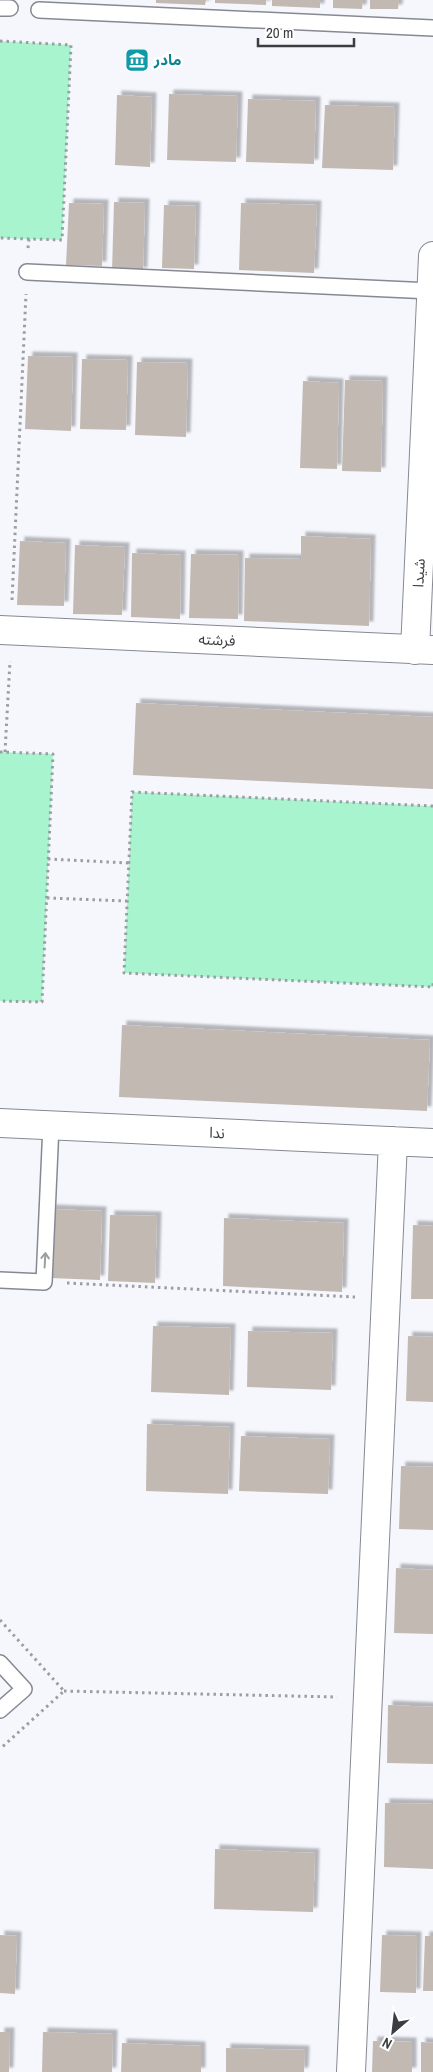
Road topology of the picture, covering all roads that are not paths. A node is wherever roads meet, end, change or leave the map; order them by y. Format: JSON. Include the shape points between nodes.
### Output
{"nodes":[{"id":1,"x":39,"y":10,"type":"dead end"},
{"id":2,"x":433,"y":28,"type":"edge"},
{"id":3,"x":433,"y":256,"type":"edge"},
{"id":4,"x":27,"y":272,"type":"road end"},
{"id":5,"x":432,"y":291,"type":"junction"},
{"id":6,"x":6,"y":630,"type":"edge"},
{"id":7,"x":424,"y":650,"type":"edge"},
{"id":8,"x":0,"y":1123,"type":"edge"},
{"id":9,"x":51,"y":1125,"type":"junction"},
{"id":10,"x":393,"y":1141,"type":"junction"},
{"id":11,"x":433,"y":1143,"type":"edge"},
{"id":12,"x":0,"y":1280,"type":"edge"},
{"id":13,"x":0,"y":1663,"type":"edge"},
{"id":14,"x":0,"y":1710,"type":"edge"},
{"id":15,"x":351,"y":2072,"type":"edge"}],
"edges":[{"from":1,"to":2,"type":"lane"},
{"from":3,"to":5,"type":"street","name":"شیدا"},
{"from":4,"to":5,"type":"lane"},
{"from":5,"to":7,"type":"street","name":"شیدا"},
{"from":6,"to":7,"type":"street","name":"فرشته"},
{"from":8,"to":9,"type":"street","name":"ندا"},
{"from":9,"to":10,"type":"street","name":"ندا"},
{"from":12,"to":9,"type":"lane","one_way":true,"via":[[44,1282]]},
{"from":10,"to":11,"type":"street","name":"ندا"},
{"from":10,"to":15,"type":"street"},
{"from":13,"to":14,"type":"lane","via":[[24,1689]]}]}
